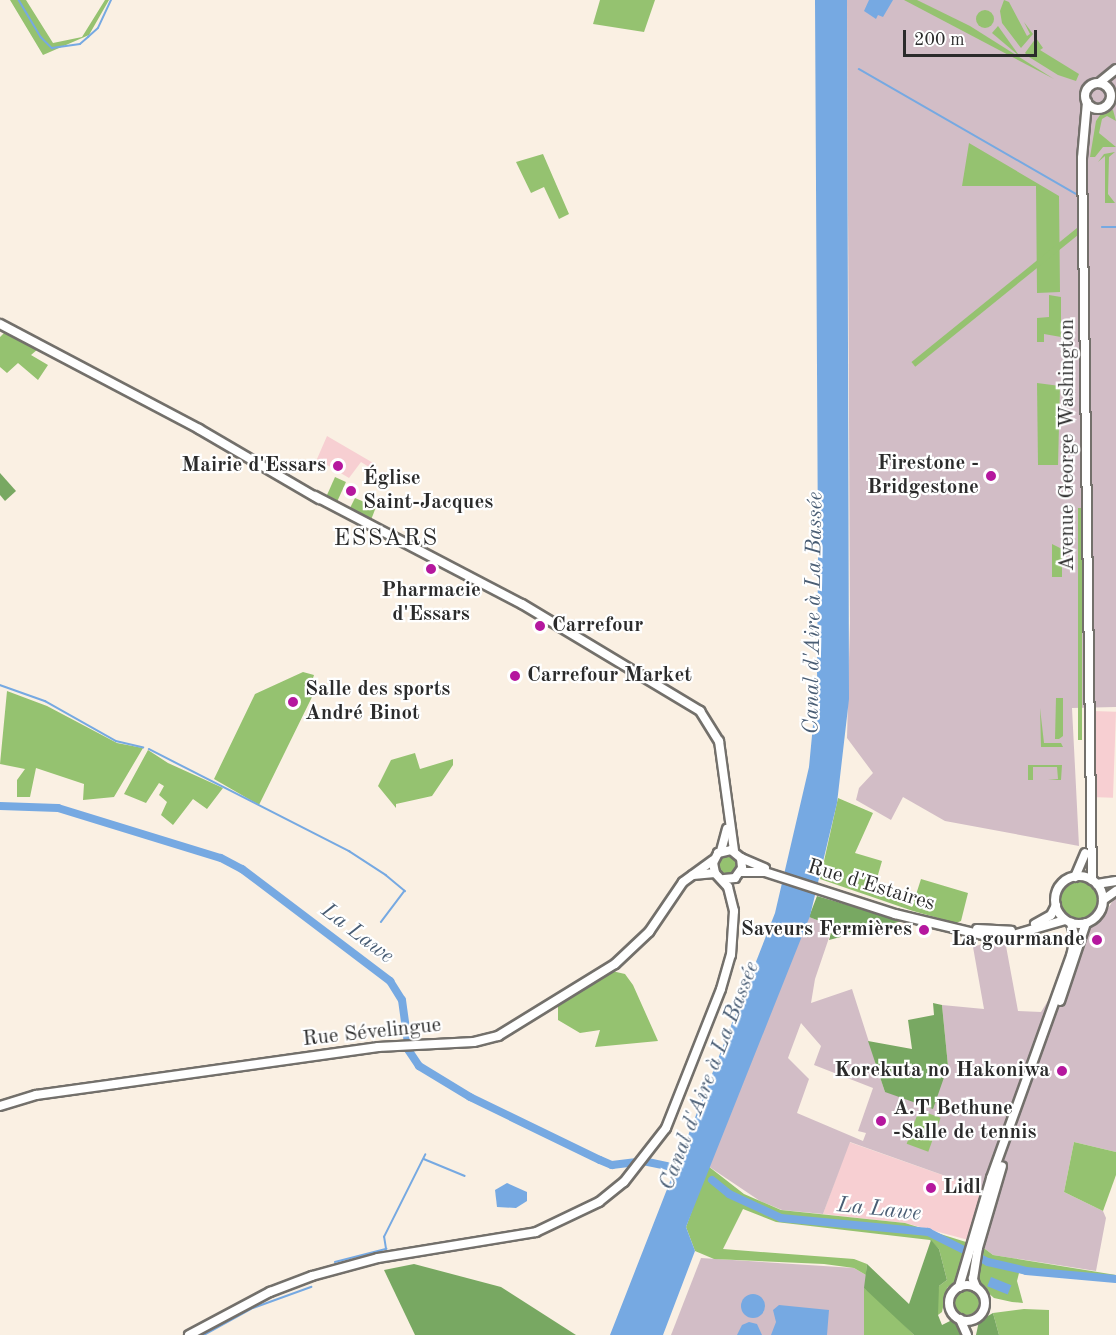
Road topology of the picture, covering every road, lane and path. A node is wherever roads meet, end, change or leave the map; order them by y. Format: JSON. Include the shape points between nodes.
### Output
{"nodes":[{"id":1,"x":1116,"y":69,"type":"edge"},
{"id":2,"x":1116,"y":76,"type":"edge"},
{"id":3,"x":1099,"y":83,"type":"junction"},
{"id":4,"x":1109,"y":89,"type":"junction"},
{"id":5,"x":1087,"y":102,"type":"junction"},
{"id":6,"x":1102,"y":108,"type":"junction"},
{"id":7,"x":1085,"y":170,"type":"junction"},
{"id":8,"x":3,"y":325,"type":"edge"},
{"id":9,"x":1087,"y":721,"type":"junction"},
{"id":10,"x":728,"y":825,"type":"junction"},
{"id":11,"x":721,"y":851,"type":"junction"},
{"id":12,"x":734,"y":851,"type":"junction"},
{"id":13,"x":741,"y":858,"type":"junction"},
{"id":14,"x":713,"y":860,"type":"junction"},
{"id":15,"x":715,"y":873,"type":"junction"},
{"id":16,"x":739,"y":874,"type":"junction"},
{"id":17,"x":780,"y":875,"type":"junction"},
{"id":18,"x":689,"y":876,"type":"junction"},
{"id":19,"x":1075,"y":877,"type":"junction"},
{"id":20,"x":724,"y":879,"type":"junction"},
{"id":21,"x":1116,"y":881,"type":"edge"},
{"id":22,"x":1094,"y":882,"type":"junction"},
{"id":23,"x":817,"y":887,"type":"junction"},
{"id":24,"x":1116,"y":891,"type":"edge"},
{"id":25,"x":1103,"y":900,"type":"junction"},
{"id":26,"x":733,"y":902,"type":"junction"},
{"id":27,"x":1056,"y":905,"type":"junction"},
{"id":28,"x":1068,"y":921,"type":"junction"},
{"id":29,"x":1086,"y":923,"type":"junction"},
{"id":30,"x":0,"y":1106,"type":"edge"},
{"id":31,"x":975,"y":1247,"type":"junction"},
{"id":32,"x":972,"y":1259,"type":"junction"},
{"id":33,"x":959,"y":1287,"type":"junction"},
{"id":34,"x":976,"y":1287,"type":"junction"},
{"id":35,"x":960,"y":1319,"type":"junction"},
{"id":36,"x":975,"y":1319,"type":"junction"},
{"id":37,"x":189,"y":1335,"type":"edge"},
{"id":38,"x":967,"y":1335,"type":"edge"},
{"id":39,"x":972,"y":1335,"type":"edge"}],
"edges":[{"from":1,"to":3,"type":"main road"},
{"from":2,"to":4,"type":"main road"},
{"from":3,"to":4,"type":"main road"},
{"from":3,"to":5,"type":"main road","via":[[1087,90]]},
{"from":4,"to":6,"type":"main road","via":[[1110,100]]},
{"from":5,"to":6,"type":"main road"},
{"from":5,"to":7,"type":"main road","name":"Avenue George Washington"},
{"from":6,"to":7,"type":"main road","name":"Avenue George Washington","via":[[1089,133]]},
{"from":7,"to":9,"type":"main road","name":"Avenue George Washington"},
{"from":8,"to":10,"type":"main road","via":[[531,611],[700,711],[715,731],[722,755]]},
{"from":9,"to":19,"type":"main road","name":"Avenue George Washington","via":[[1086,847]]},
{"from":9,"to":22,"type":"main road","name":"Avenue George Washington"},
{"from":10,"to":11,"type":"main road"},
{"from":10,"to":12,"type":"main road"},
{"from":11,"to":12,"type":"main road"},
{"from":11,"to":14,"type":"main road"},
{"from":12,"to":13,"type":"main road"},
{"from":13,"to":16,"type":"main road"},
{"from":13,"to":17,"type":"main road"},
{"from":14,"to":15,"type":"main road"},
{"from":14,"to":18,"type":"main road","name":"Rue Sévelingue"},
{"from":15,"to":18,"type":"main road"},
{"from":15,"to":20,"type":"main road"},
{"from":16,"to":17,"type":"main road","name":"Rue d'Estaires"},
{"from":16,"to":20,"type":"main road"},
{"from":16,"to":26,"type":"main road"},
{"from":17,"to":23,"type":"main road"},
{"from":18,"to":30,"type":"main road","name":"Rue Sévelingue","via":[[634,948],[533,1017],[482,1041],[403,1045],[36,1095]]},
{"from":19,"to":22,"type":"main road"},
{"from":19,"to":27,"type":"main road","via":[[1059,887]]},
{"from":20,"to":26,"type":"main road"},
{"from":21,"to":22,"type":"main road"},
{"from":22,"to":25,"type":"main road"},
{"from":23,"to":27,"type":"main road","via":[[897,911],[1007,932],[1042,921]]},
{"from":23,"to":28,"type":"main road","name":"Rue d'Estaires","via":[[895,914],[991,937],[1006,937]]},
{"from":24,"to":25,"type":"main road"},
{"from":25,"to":29,"type":"main road","via":[[1097,916]]},
{"from":26,"to":37,"type":"main road","via":[[731,955],[677,1104],[650,1152],[598,1202],[536,1232],[378,1258],[312,1276],[270,1292]]},
{"from":27,"to":28,"type":"main road"},
{"from":28,"to":29,"type":"main road"},
{"from":28,"to":31,"type":"main road","via":[[1075,938],[1071,956],[991,1178]]},
{"from":29,"to":31,"type":"main road"},
{"from":31,"to":32,"type":"main road"},
{"from":32,"to":33,"type":"main road"},
{"from":32,"to":34,"type":"main road"},
{"from":33,"to":34,"type":"main road"},
{"from":33,"to":35,"type":"main road","via":[[950,1303]]},
{"from":34,"to":36,"type":"main road","via":[[985,1303]]},
{"from":35,"to":36,"type":"main road"},
{"from":35,"to":38,"type":"main road"},
{"from":36,"to":39,"type":"main road"}]}
